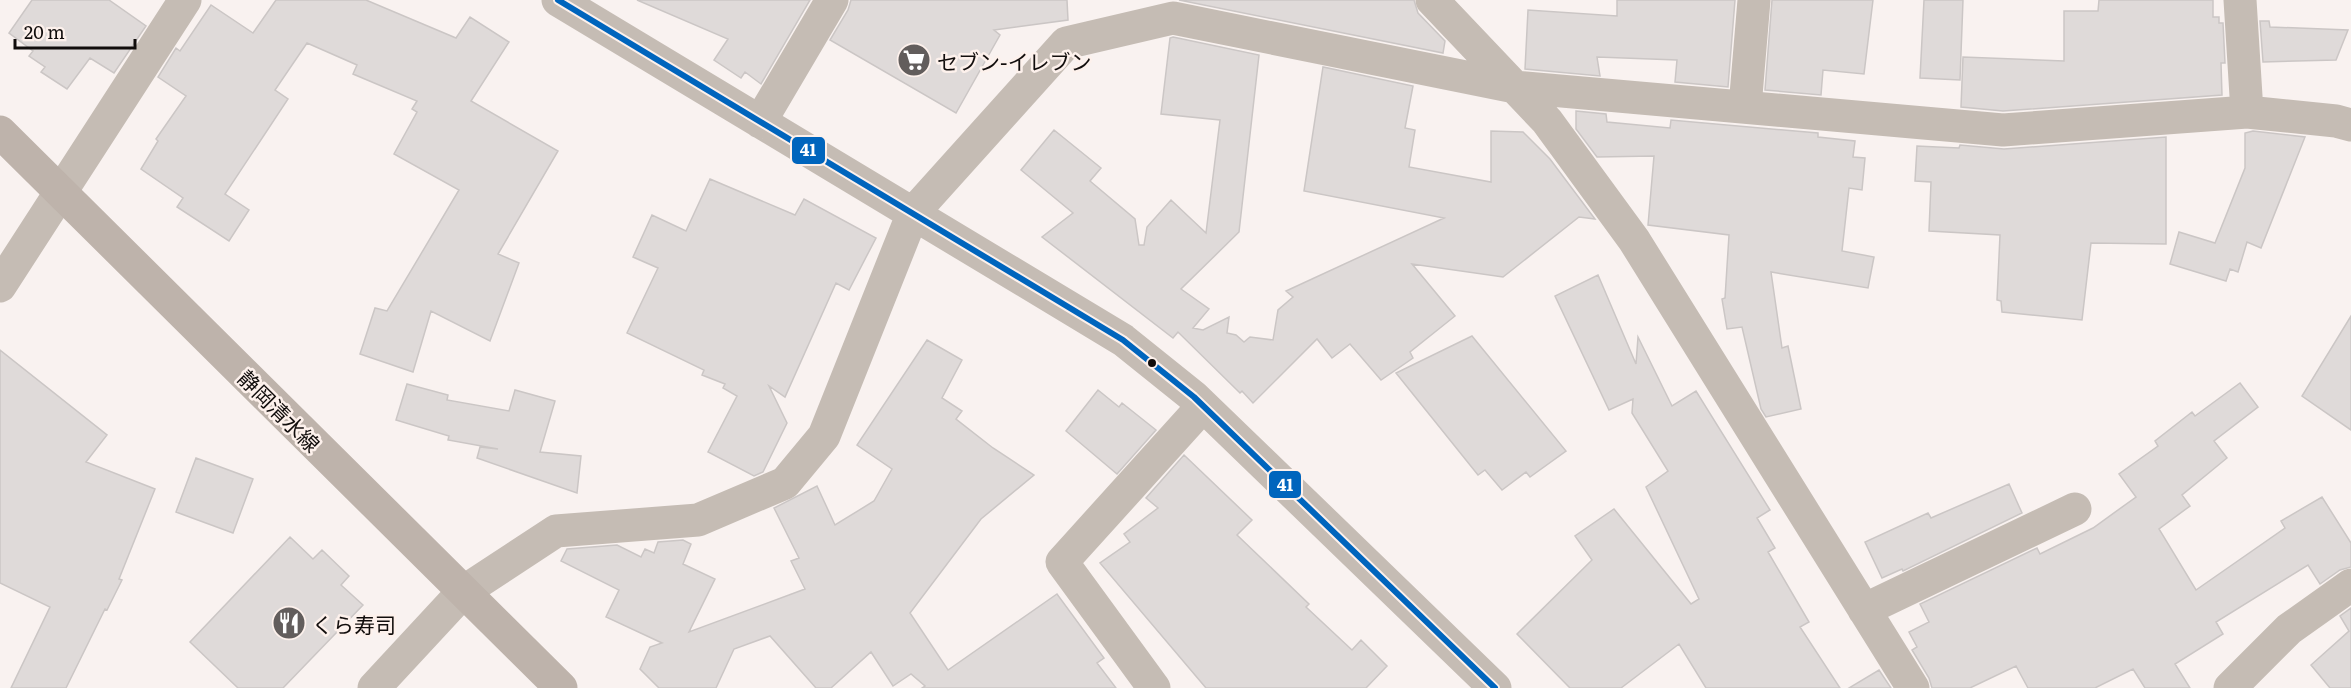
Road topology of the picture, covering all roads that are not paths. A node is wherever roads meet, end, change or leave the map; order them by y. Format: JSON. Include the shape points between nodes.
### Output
{"nodes":[{"id":1,"x":185,"y":0,"type":"edge"},
{"id":2,"x":558,"y":0,"type":"edge"},
{"id":3,"x":832,"y":0,"type":"edge"},
{"id":4,"x":1432,"y":0,"type":"edge"},
{"id":5,"x":1754,"y":0,"type":"edge"},
{"id":6,"x":2240,"y":0,"type":"edge"},
{"id":7,"x":1515,"y":87,"type":"junction"},
{"id":8,"x":1745,"y":107,"type":"junction"},
{"id":9,"x":2247,"y":112,"type":"junction"},
{"id":10,"x":760,"y":122,"type":"junction"},
{"id":11,"x":2351,"y":125,"type":"edge"},
{"id":12,"x":0,"y":132,"type":"edge"},
{"id":13,"x":62,"y":194,"type":"junction"},
{"id":14,"x":913,"y":213,"type":"junction"},
{"id":15,"x":0,"y":286,"type":"edge"},
{"id":16,"x":1203,"y":406,"type":"junction"},
{"id":17,"x":2075,"y":509,"type":"dead end"},
{"id":18,"x":2351,"y":585,"type":"edge"},
{"id":19,"x":463,"y":592,"type":"junction"},
{"id":20,"x":1864,"y":610,"type":"junction"},
{"id":21,"x":374,"y":688,"type":"edge"},
{"id":22,"x":561,"y":688,"type":"edge"},
{"id":23,"x":1154,"y":688,"type":"edge"},
{"id":24,"x":1495,"y":688,"type":"edge"},
{"id":25,"x":1913,"y":688,"type":"edge"},
{"id":26,"x":2230,"y":688,"type":"edge"}],
"edges":[{"from":1,"to":13,"type":"street"},
{"from":2,"to":10,"type":"street"},
{"from":3,"to":10,"type":"street"},
{"from":4,"to":7,"type":"street"},
{"from":5,"to":8,"type":"street"},
{"from":6,"to":9,"type":"street"},
{"from":7,"to":8,"type":"street"},
{"from":7,"to":14,"type":"street","via":[[1173,18],[1066,43]]},
{"from":7,"to":20,"type":"street","via":[[1547,121],[1634,240]]},
{"from":8,"to":9,"type":"street","via":[[2003,130]]},
{"from":9,"to":11,"type":"street"},
{"from":10,"to":14,"type":"street"},
{"from":12,"to":13,"type":"main road","name":"静岡清水線"},
{"from":13,"to":15,"type":"street"},
{"from":13,"to":19,"type":"main road","name":"静岡清水線"},
{"from":14,"to":16,"type":"street","via":[[1122,340]]},
{"from":14,"to":19,"type":"street","via":[[824,436],[785,483],[698,520],[556,531]]},
{"from":16,"to":23,"type":"street","via":[[1062,562]]},
{"from":16,"to":24,"type":"street"},
{"from":17,"to":20,"type":"street"},
{"from":18,"to":26,"type":"street","via":[[2289,629]]},
{"from":19,"to":21,"type":"street"},
{"from":19,"to":22,"type":"main road","name":"静岡清水線"},
{"from":20,"to":25,"type":"street"}]}
